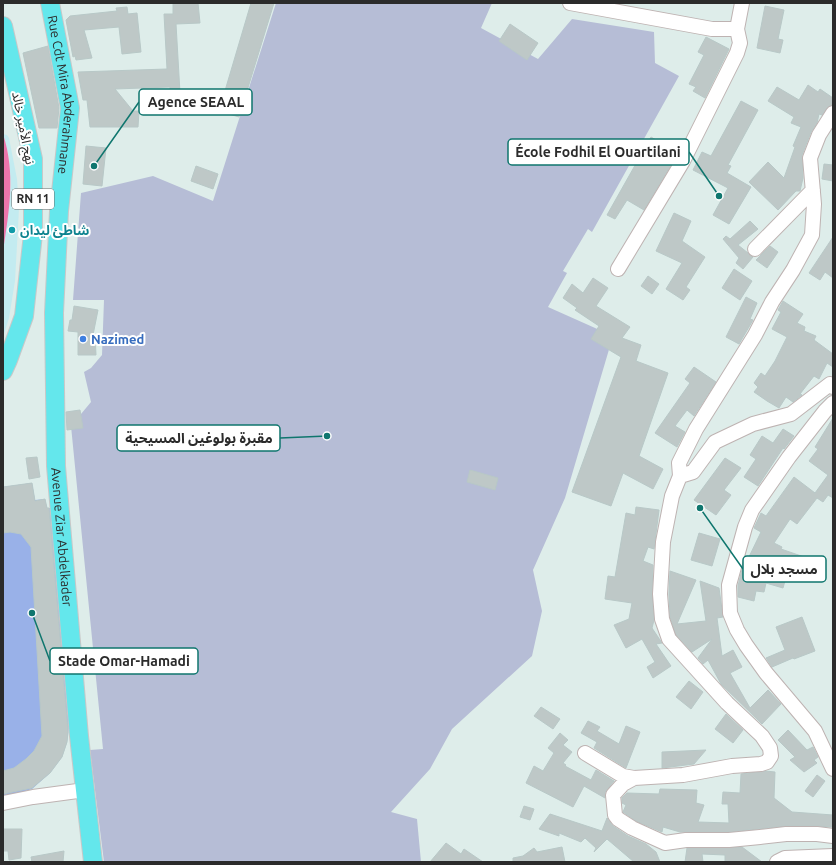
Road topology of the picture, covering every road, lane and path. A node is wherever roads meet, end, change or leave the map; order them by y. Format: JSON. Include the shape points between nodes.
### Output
{"nodes":[{"id":1,"x":50,"y":3,"type":"edge"},
{"id":2,"x":570,"y":3,"type":"edge"},
{"id":3,"x":742,"y":3,"type":"edge"},
{"id":4,"x":3,"y":26,"type":"edge"},
{"id":5,"x":737,"y":29,"type":"junction"},
{"id":6,"x":833,"y":113,"type":"edge"},
{"id":7,"x":813,"y":190,"type":"junction"},
{"id":8,"x":59,"y":211,"type":"joint"},
{"id":9,"x":755,"y":249,"type":"dead end"},
{"id":10,"x":618,"y":268,"type":"dead end"},
{"id":11,"x":3,"y":371,"type":"edge"},
{"id":12,"x":833,"y":387,"type":"edge"},
{"id":13,"x":833,"y":403,"type":"edge"},
{"id":14,"x":680,"y":476,"type":"junction"},
{"id":15,"x":585,"y":752,"type":"dead end"},
{"id":16,"x":833,"y":769,"type":"edge"},
{"id":17,"x":634,"y":778,"type":"junction"},
{"id":18,"x":85,"y":790,"type":"junction"},
{"id":19,"x":3,"y":803,"type":"edge"},
{"id":20,"x":833,"y":836,"type":"edge"},
{"id":21,"x":833,"y":856,"type":"edge"},
{"id":22,"x":93,"y":862,"type":"edge"},
{"id":23,"x":777,"y":862,"type":"edge"}],
"edges":[{"from":1,"to":8,"type":"main road","name":"Rue Cdt Mira Abderahmane","via":[[70,108]]},
{"from":2,"to":5,"type":"street","via":[[712,29]]},
{"from":3,"to":5,"type":"street"},
{"from":4,"to":11,"type":"main road","name":"نهج الأمير خالد","number":"RN 11","via":[[33,159],[33,234],[24,316]]},
{"from":5,"to":10,"type":"street","via":[[740,43],[737,54],[683,161]]},
{"from":6,"to":7,"type":"street","via":[[819,135],[810,158]]},
{"from":7,"to":9,"type":"street"},
{"from":7,"to":14,"type":"street","via":[[812,235],[751,342],[696,429],[679,463]]},
{"from":8,"to":18,"type":"main road","name":"Avenue Ziar Abdelkader","via":[[54,313],[56,466]]},
{"from":12,"to":14,"type":"street","via":[[830,384],[791,414],[753,424],[715,442],[692,472]]},
{"from":13,"to":16,"type":"street","via":[[752,510],[730,585],[730,613],[737,630],[766,673],[815,731]]},
{"from":14,"to":17,"type":"street","via":[[672,496],[663,542],[660,594],[662,619],[669,638],[727,703],[762,736],[770,748],[771,756],[767,762],[761,764],[732,766],[683,775]]},
{"from":15,"to":17,"type":"street","via":[[623,776]]},
{"from":17,"to":20,"type":"street","via":[[623,784],[613,795],[615,815],[632,828],[665,843],[760,838],[786,834]]},
{"from":18,"to":19,"type":"street"},
{"from":18,"to":22,"type":"main road","name":"Avenue Ziar Abdelkader"},
{"from":21,"to":23,"type":"street","via":[[785,858]]}]}
